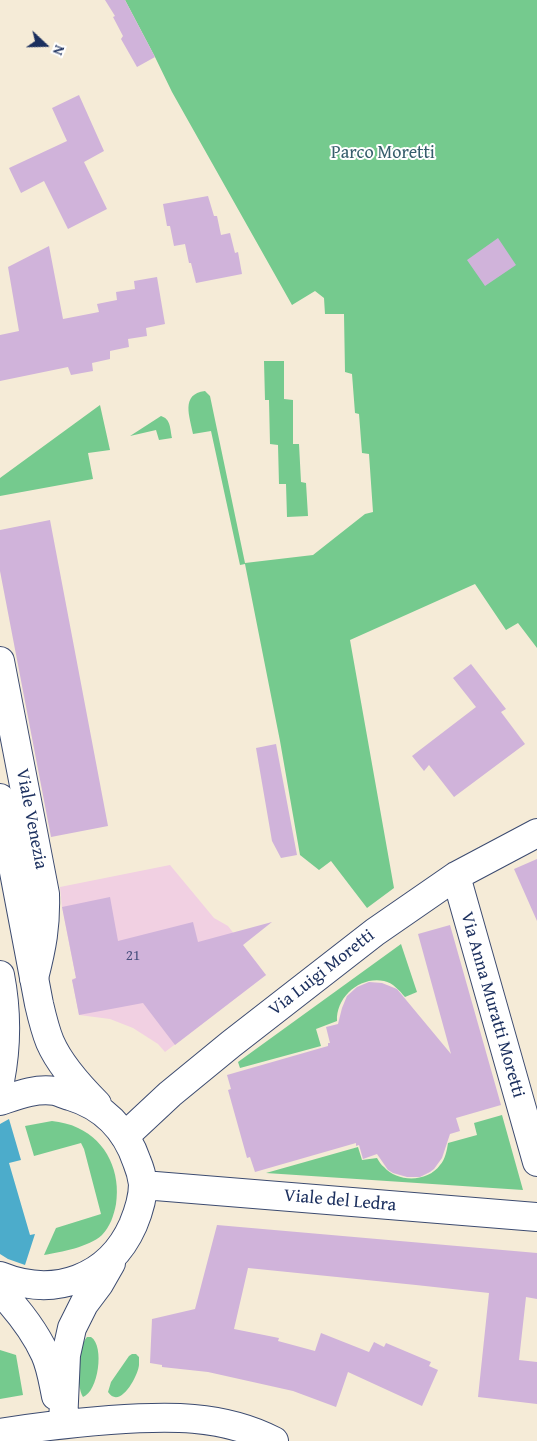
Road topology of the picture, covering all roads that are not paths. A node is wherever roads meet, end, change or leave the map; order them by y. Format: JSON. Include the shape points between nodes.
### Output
{"nodes":[{"id":1,"x":0,"y":661,"type":"edge"},
{"id":2,"x":0,"y":798,"type":"edge"},
{"id":3,"x":537,"y":834,"type":"edge"},
{"id":4,"x":456,"y":876,"type":"junction"},
{"id":5,"x":0,"y":975,"type":"edge"},
{"id":6,"x":34,"y":978,"type":"junction"},
{"id":7,"x":0,"y":1081,"type":"edge"},
{"id":8,"x":0,"y":1101,"type":"edge"},
{"id":9,"x":116,"y":1126,"type":"junction"},
{"id":10,"x":537,"y":1162,"type":"edge"},
{"id":11,"x":143,"y":1185,"type":"junction"},
{"id":12,"x":537,"y":1217,"type":"edge"},
{"id":13,"x":123,"y":1244,"type":"junction"},
{"id":14,"x":0,"y":1276,"type":"edge"},
{"id":15,"x":0,"y":1291,"type":"edge"},
{"id":16,"x":0,"y":1433,"type":"edge"},
{"id":17,"x":64,"y":1433,"type":"edge"},
{"id":18,"x":274,"y":1441,"type":"edge"}],
"edges":[{"from":1,"to":6,"type":"main road","name":"Viale Venezia","via":[[45,894],[45,930]]},
{"from":2,"to":6,"type":"main road","name":"Viale Venezia"},
{"from":3,"to":4,"type":"main road","name":"Via Luigi Moretti"},
{"from":4,"to":9,"type":"main road","name":"Via Luigi Moretti","via":[[340,958],[170,1094]]},
{"from":4,"to":10,"type":"main road","name":"Via Anna Muratti Moretti"},
{"from":5,"to":7,"type":"main road","via":[[6,1025]]},
{"from":6,"to":9,"type":"main road","name":"Viale Venezia","via":[[50,1042],[82,1090]]},
{"from":8,"to":9,"type":"main road","via":[[23,1092],[55,1092],[86,1101]]},
{"from":9,"to":11,"type":"main road","via":[[134,1152]]},
{"from":11,"to":12,"type":"main road","name":"Viale del Ledra"},
{"from":11,"to":13,"type":"main road","via":[[136,1216]]},
{"from":13,"to":14,"type":"main road","via":[[94,1271],[73,1281],[33,1286]]},
{"from":13,"to":17,"type":"main road","via":[[72,1328],[66,1355]]},
{"from":15,"to":17,"type":"main road","via":[[28,1323],[46,1355]]},
{"from":16,"to":17,"type":"main road"},
{"from":17,"to":18,"type":"main road","via":[[147,1418],[198,1418],[222,1422]]}]}
